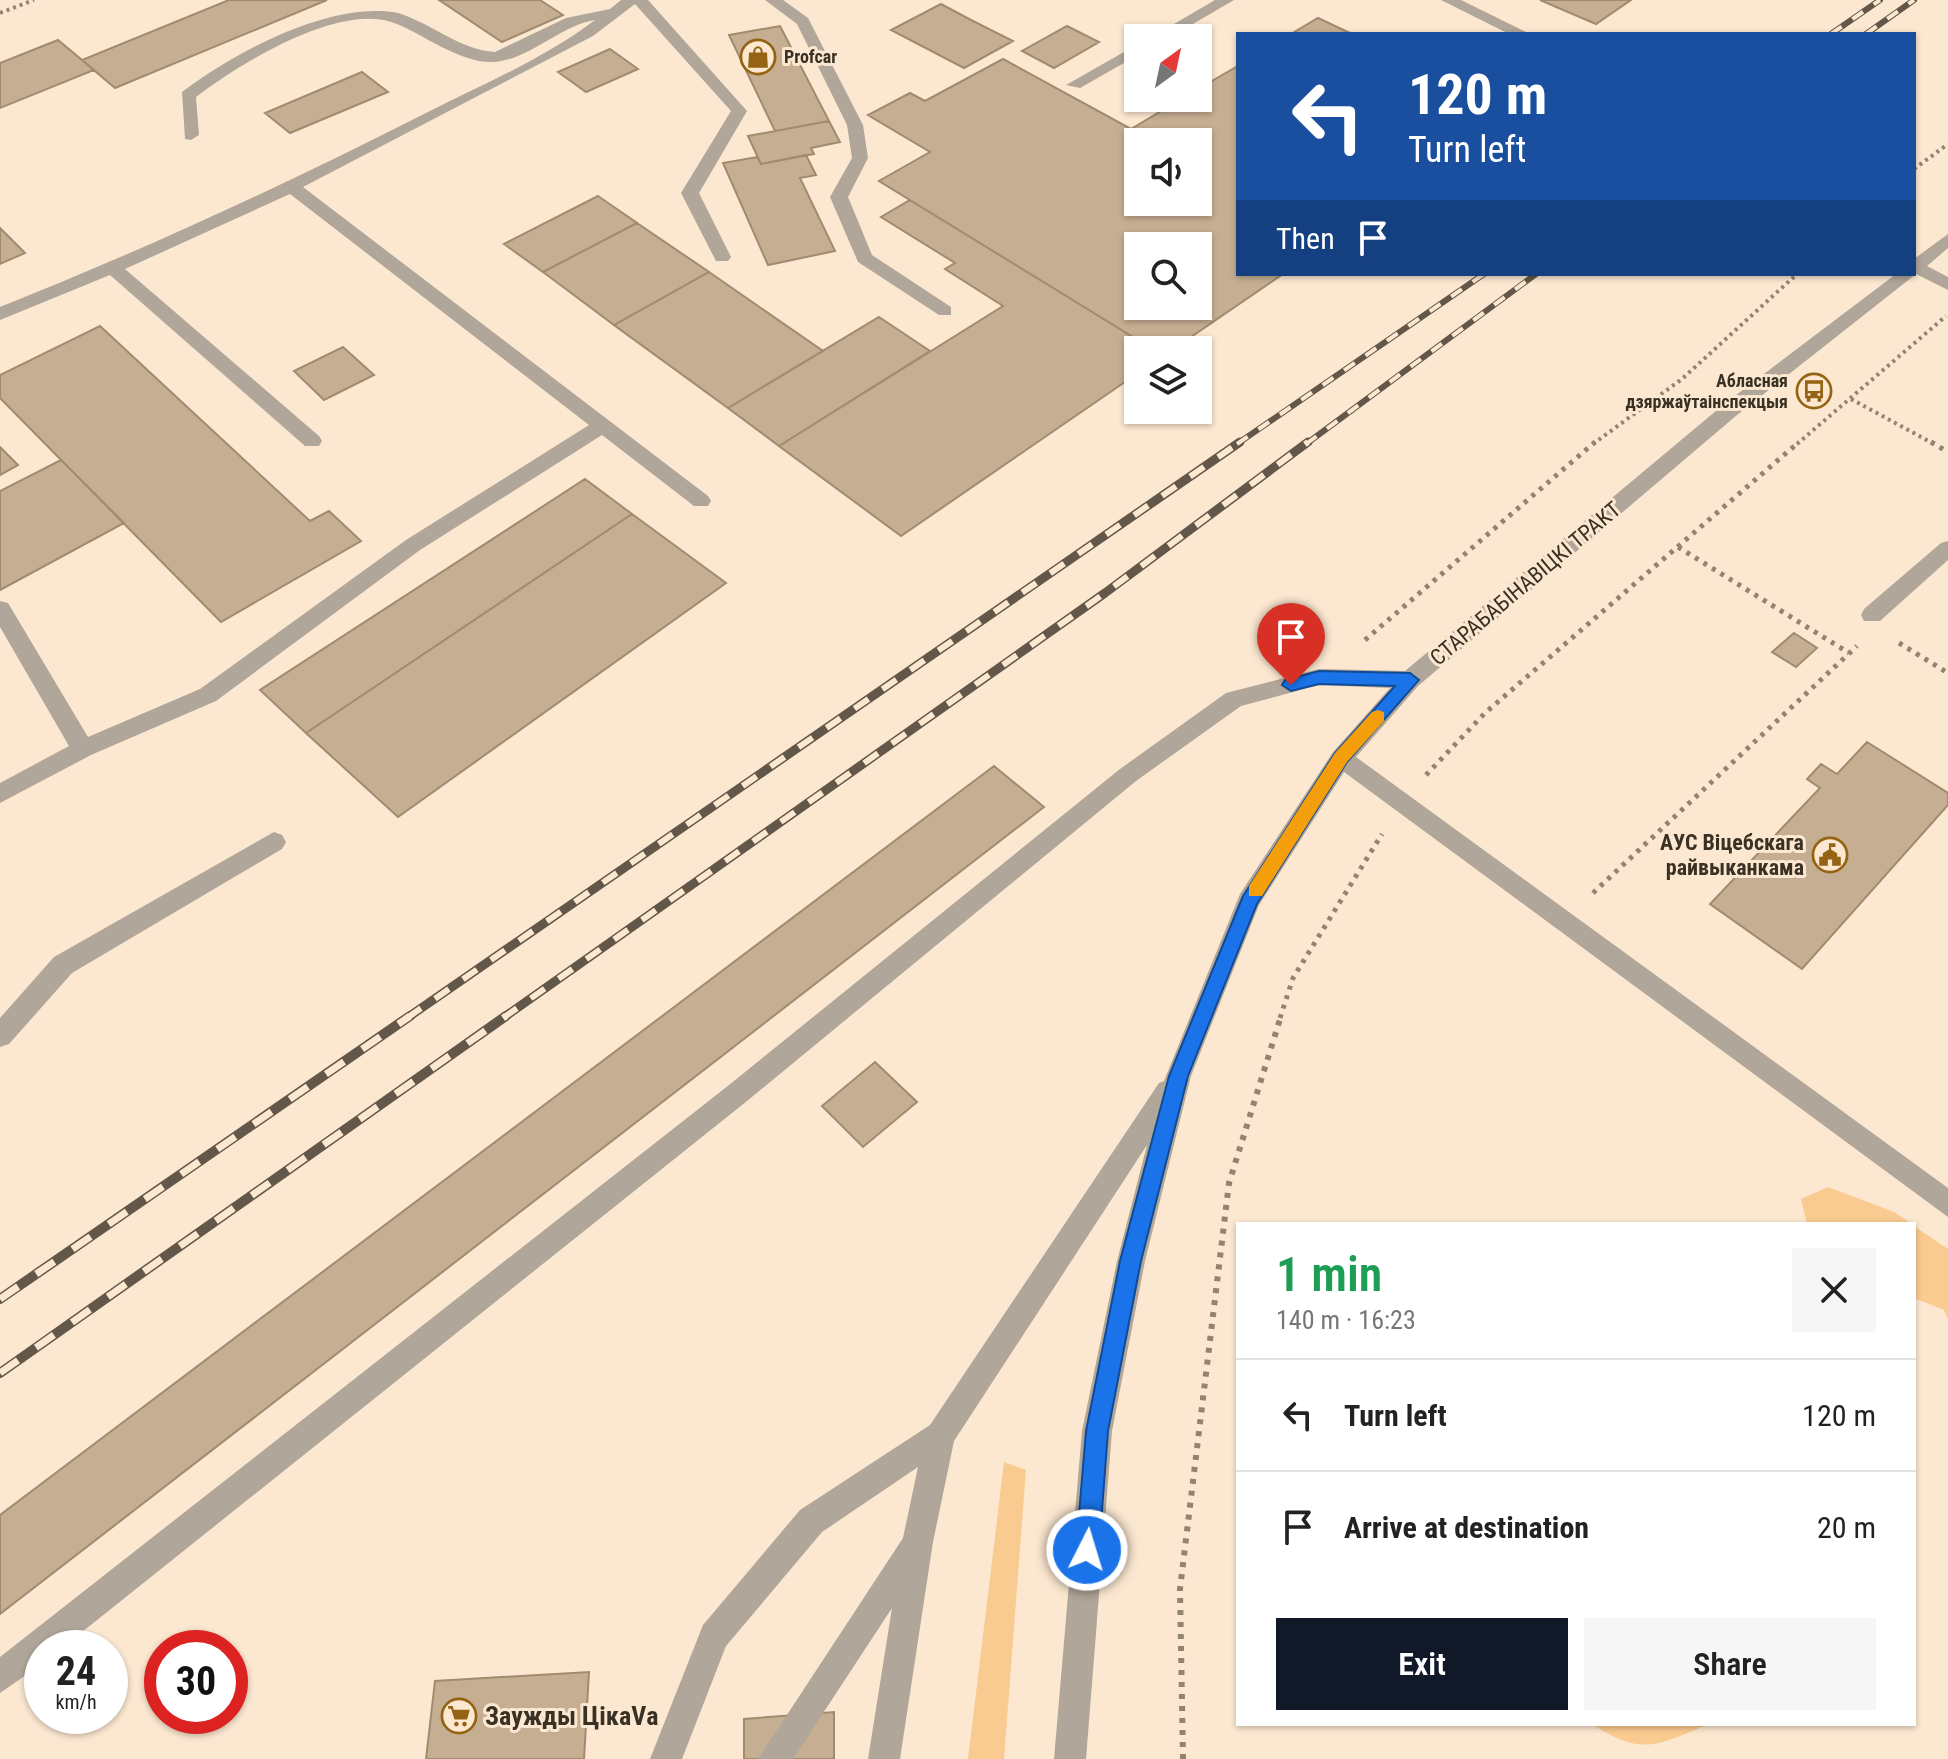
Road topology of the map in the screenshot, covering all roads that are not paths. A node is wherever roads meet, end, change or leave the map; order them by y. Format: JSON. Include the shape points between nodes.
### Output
{"nodes":[{"id":1,"x":640,"y":0,"type":"edge"},
{"id":2,"x":773,"y":0,"type":"edge"},
{"id":3,"x":1226,"y":0,"type":"edge"},
{"id":4,"x":1449,"y":0,"type":"edge"},
{"id":5,"x":628,"y":5,"type":"edge"},
{"id":6,"x":1183,"y":24,"type":"edge"},
{"id":7,"x":1499,"y":30,"type":"edge"},
{"id":8,"x":1124,"y":57,"type":"edge"},
{"id":9,"x":1074,"y":85,"type":"dead end"},
{"id":10,"x":191,"y":135,"type":"dead end"},
{"id":11,"x":293,"y":188,"type":"junction"},
{"id":12,"x":1948,"y":239,"type":"edge"},
{"id":13,"x":722,"y":257,"type":"dead end"},
{"id":14,"x":1916,"y":267,"type":"edge"},
{"id":15,"x":114,"y":269,"type":"junction"},
{"id":16,"x":1916,"y":272,"type":"edge"},
{"id":17,"x":1904,"y":276,"type":"edge"},
{"id":18,"x":1948,"y":284,"type":"edge"},
{"id":19,"x":945,"y":311,"type":"dead end"},
{"id":20,"x":0,"y":314,"type":"edge"},
{"id":21,"x":603,"y":425,"type":"junction"},
{"id":22,"x":312,"y":441,"type":"dead end"},
{"id":23,"x":701,"y":501,"type":"dead end"},
{"id":24,"x":1948,"y":548,"type":"edge"},
{"id":25,"x":0,"y":609,"type":"edge"},
{"id":26,"x":1874,"y":622,"type":"road end"},
{"id":27,"x":1410,"y":680,"type":"junction"},
{"id":28,"x":83,"y":749,"type":"junction"},
{"id":29,"x":1341,"y":758,"type":"junction"},
{"id":30,"x":0,"y":794,"type":"edge"},
{"id":31,"x":274,"y":842,"type":"dead end"},
{"id":32,"x":0,"y":1036,"type":"edge"},
{"id":33,"x":1178,"y":1076,"type":"junction"},
{"id":34,"x":1948,"y":1204,"type":"edge"},
{"id":35,"x":940,"y":1435,"type":"junction"},
{"id":36,"x":918,"y":1542,"type":"junction"},
{"id":37,"x":0,"y":1677,"type":"edge"},
{"id":38,"x":666,"y":1759,"type":"edge"},
{"id":39,"x":774,"y":1759,"type":"edge"},
{"id":40,"x":884,"y":1759,"type":"edge"},
{"id":41,"x":1070,"y":1759,"type":"edge"}],
"edges":[{"from":1,"to":13,"type":"street","via":[[739,111],[690,193]]},
{"from":2,"to":19,"type":"street","via":[[803,21],[855,125],[860,158],[839,197],[864,258]]},
{"from":3,"to":6,"type":"street"},
{"from":4,"to":7,"type":"street"},
{"from":5,"to":10,"type":"street","via":[[570,21],[496,57],[479,56],[391,16],[353,16],[306,30],[211,75],[188,95]]},
{"from":5,"to":11,"type":"street","via":[[479,92]]},
{"from":8,"to":9,"type":"street"},
{"from":11,"to":15,"type":"street"},
{"from":11,"to":21,"type":"street"},
{"from":12,"to":14,"type":"street","name":"СТАРАБАБІНАВІЦКІ ТРАКТ"},
{"from":15,"to":20,"type":"street"},
{"from":15,"to":22,"type":"street"},
{"from":16,"to":18,"type":"street"},
{"from":17,"to":27,"type":"street","name":"СТАРАБАБІНАВІЦКІ ТРАКТ","via":[[1730,410]]},
{"from":21,"to":23,"type":"street"},
{"from":21,"to":28,"type":"street","via":[[413,545],[208,695]]},
{"from":24,"to":26,"type":"street"},
{"from":25,"to":28,"type":"street"},
{"from":27,"to":29,"type":"street","name":"СТАРАБАБІНАВІЦКІ ТРАКТ"},
{"from":27,"to":37,"type":"street","via":[[1319,677],[1234,699],[1128,775],[738,1093]]},
{"from":28,"to":30,"type":"street"},
{"from":29,"to":33,"type":"street","name":"СТАРАБАБІНАВІЦКІ ТРАКТ","via":[[1249,901]]},
{"from":29,"to":34,"type":"street"},
{"from":31,"to":32,"type":"street","via":[[63,965]]},
{"from":33,"to":35,"type":"street"},
{"from":33,"to":41,"type":"street","name":"СТАРАБАБІНАВІЦКІ ТРАКТ","via":[[1131,1261],[1097,1431]]},
{"from":35,"to":36,"type":"street"},
{"from":35,"to":38,"type":"street","via":[[811,1521],[714,1636]]},
{"from":36,"to":39,"type":"street"},
{"from":36,"to":40,"type":"street"}]}
